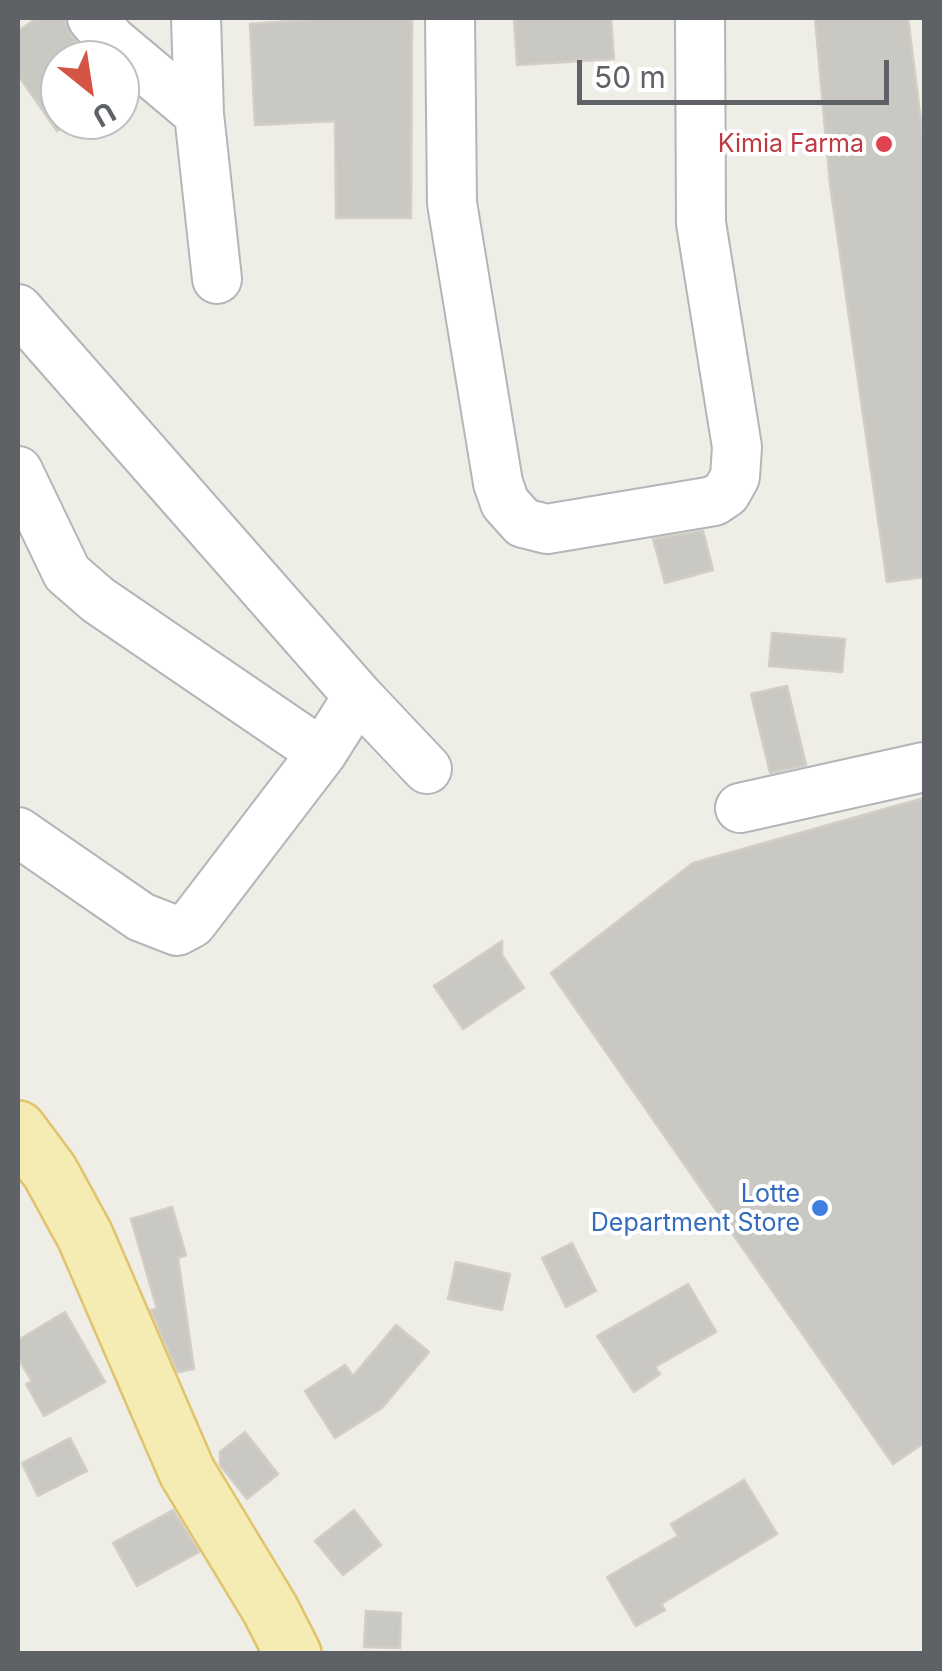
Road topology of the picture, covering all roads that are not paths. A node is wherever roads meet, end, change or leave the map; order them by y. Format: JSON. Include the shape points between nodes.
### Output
{"nodes":[{"id":1,"x":92,"y":18,"type":"edge"},
{"id":2,"x":196,"y":18,"type":"edge"},
{"id":3,"x":450,"y":18,"type":"edge"},
{"id":4,"x":700,"y":18,"type":"edge"},
{"id":5,"x":199,"y":114,"type":"junction"},
{"id":6,"x":217,"y":279,"type":"dead end"},
{"id":7,"x":18,"y":309,"type":"edge"},
{"id":8,"x":18,"y":471,"type":"edge"},
{"id":9,"x":358,"y":696,"type":"junction"},
{"id":10,"x":322,"y":753,"type":"junction"},
{"id":11,"x":924,"y":767,"type":"edge"},
{"id":12,"x":427,"y":768,"type":"dead end"},
{"id":13,"x":740,"y":808,"type":"dead end"},
{"id":14,"x":18,"y":832,"type":"edge"},
{"id":15,"x":18,"y":1129,"type":"edge"},
{"id":16,"x":293,"y":1654,"type":"edge"}],
"edges":[{"from":1,"to":5,"type":"street"},
{"from":2,"to":5,"type":"street"},
{"from":3,"to":4,"type":"street","via":[[452,203],[498,483],[512,513],[548,529],[714,501],[735,477],[701,222]]},
{"from":5,"to":6,"type":"street"},
{"from":7,"to":9,"type":"street"},
{"from":8,"to":10,"type":"street","via":[[67,574]]},
{"from":9,"to":10,"type":"street"},
{"from":9,"to":12,"type":"street"},
{"from":10,"to":14,"type":"street","via":[[192,923],[177,930],[142,916]]},
{"from":11,"to":13,"type":"street"},
{"from":15,"to":16,"type":"main road","via":[[50,1172],[106,1276],[187,1472]]}]}
